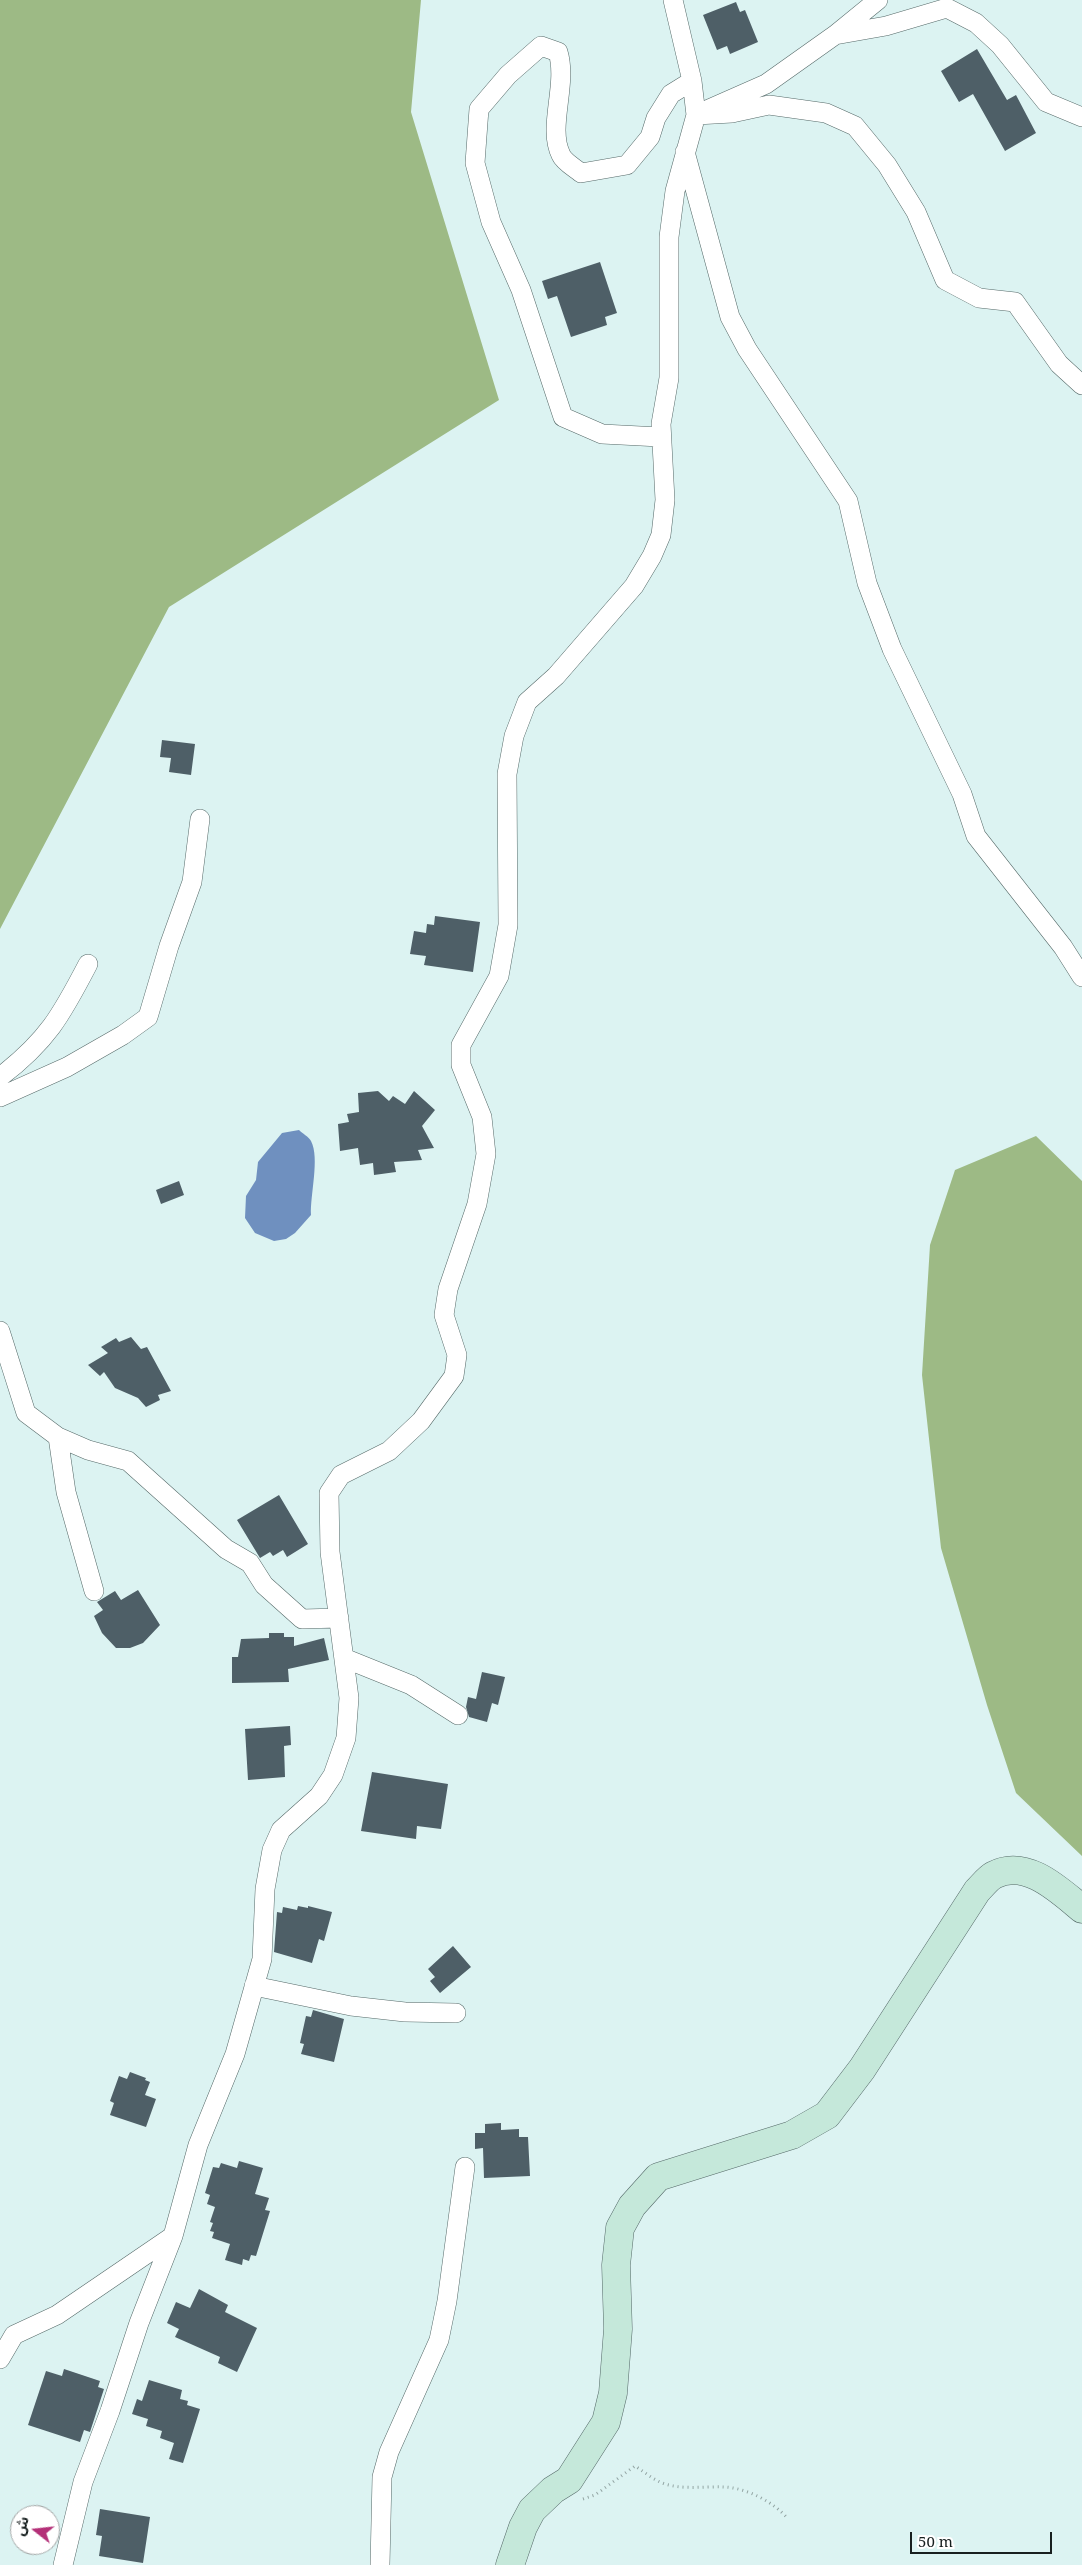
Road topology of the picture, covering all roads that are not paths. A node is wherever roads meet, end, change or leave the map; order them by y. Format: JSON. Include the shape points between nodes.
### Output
{"nodes":[{"id":1,"x":673,"y":0,"type":"edge"},
{"id":2,"x":878,"y":0,"type":"edge"},
{"id":3,"x":835,"y":35,"type":"junction"},
{"id":4,"x":692,"y":81,"type":"junction"},
{"id":5,"x":696,"y":115,"type":"junction"},
{"id":6,"x":1082,"y":117,"type":"edge"},
{"id":7,"x":685,"y":152,"type":"junction"},
{"id":8,"x":1082,"y":385,"type":"edge"},
{"id":9,"x":660,"y":437,"type":"junction"},
{"id":10,"x":200,"y":819,"type":"dead end"},
{"id":11,"x":88,"y":964,"type":"dead end"},
{"id":12,"x":1082,"y":976,"type":"edge"},
{"id":13,"x":0,"y":1078,"type":"edge"},
{"id":14,"x":0,"y":1097,"type":"edge"},
{"id":15,"x":0,"y":1331,"type":"edge"},
{"id":16,"x":58,"y":1437,"type":"junction"},
{"id":17,"x":94,"y":1591,"type":"dead end"},
{"id":18,"x":339,"y":1618,"type":"junction"},
{"id":19,"x":344,"y":1658,"type":"junction"},
{"id":20,"x":458,"y":1715,"type":"dead end"},
{"id":21,"x":1082,"y":1909,"type":"edge"},
{"id":22,"x":254,"y":1986,"type":"junction"},
{"id":23,"x":456,"y":2014,"type":"dead end"},
{"id":24,"x":465,"y":2167,"type":"dead end"},
{"id":25,"x":172,"y":2236,"type":"junction"},
{"id":26,"x":0,"y":2359,"type":"edge"},
{"id":27,"x":63,"y":2565,"type":"edge"},
{"id":28,"x":380,"y":2565,"type":"edge"},
{"id":29,"x":510,"y":2565,"type":"edge"}],
"edges":[{"from":1,"to":4,"type":"street"},
{"from":2,"to":3,"type":"street"},
{"from":3,"to":5,"type":"street","via":[[766,84]]},
{"from":3,"to":6,"type":"street","via":[[886,26],[947,8],[976,23],[1000,45],[1046,102]]},
{"from":4,"to":5,"type":"street"},
{"from":4,"to":9,"type":"street","via":[[671,94],[656,118],[650,137],[627,165],[581,173],[561,156],[556,126],[562,66],[558,52],[541,46],[508,75],[479,109],[476,163],[491,222],[521,290],[563,417],[602,434]]},
{"from":5,"to":7,"type":"street"},
{"from":5,"to":8,"type":"street","via":[[732,113],[768,105],[826,113],[855,126],[886,165],[916,212],[945,280],[980,298],[1015,302],[1059,364]]},
{"from":7,"to":9,"type":"street","via":[[675,191],[669,237],[669,378]]},
{"from":7,"to":12,"type":"street","via":[[730,317],[747,349],[848,501],[867,583],[892,650],[962,794],[976,836]]},
{"from":9,"to":18,"type":"street","via":[[665,500],[661,535],[652,556],[634,586],[597,631],[527,702],[514,736],[507,774],[508,925],[499,976],[461,1045],[461,1065],[482,1117],[486,1154],[477,1204],[448,1289],[444,1315],[457,1355],[454,1376],[415,1427],[389,1451],[341,1475],[329,1493],[330,1552]]},
{"from":10,"to":14,"type":"street","via":[[192,882],[148,1017],[67,1067]]},
{"from":11,"to":13,"type":"street","via":[[66,1008],[48,1034]]},
{"from":15,"to":16,"type":"street","via":[[26,1413]]},
{"from":16,"to":17,"type":"street","via":[[66,1492]]},
{"from":16,"to":18,"type":"street","via":[[88,1450],[128,1461],[226,1549],[250,1563],[264,1585],[302,1620]]},
{"from":18,"to":19,"type":"street"},
{"from":19,"to":20,"type":"street","via":[[411,1685]]},
{"from":19,"to":22,"type":"street","via":[[349,1698],[346,1738],[332,1775],[319,1796],[281,1830],[272,1850],[265,1889],[262,1959]]},
{"from":21,"to":29,"type":"main road","via":[[1056,1886],[1027,1872],[1008,1870],[993,1876],[977,1891],[862,2069],[827,2115],[792,2135],[658,2177],[632,2206],[620,2228],[616,2265],[618,2329],[613,2394],[606,2422],[569,2480],[532,2510]]},
{"from":22,"to":23,"type":"street","via":[[351,2006]]},
{"from":22,"to":25,"type":"street","via":[[235,2054],[198,2145]]},
{"from":24,"to":28,"type":"street","via":[[439,2340],[392,2445],[382,2477]]},
{"from":25,"to":26,"type":"street","via":[[57,2315],[14,2335]]},
{"from":25,"to":27,"type":"street","via":[[83,2482]]}]}
